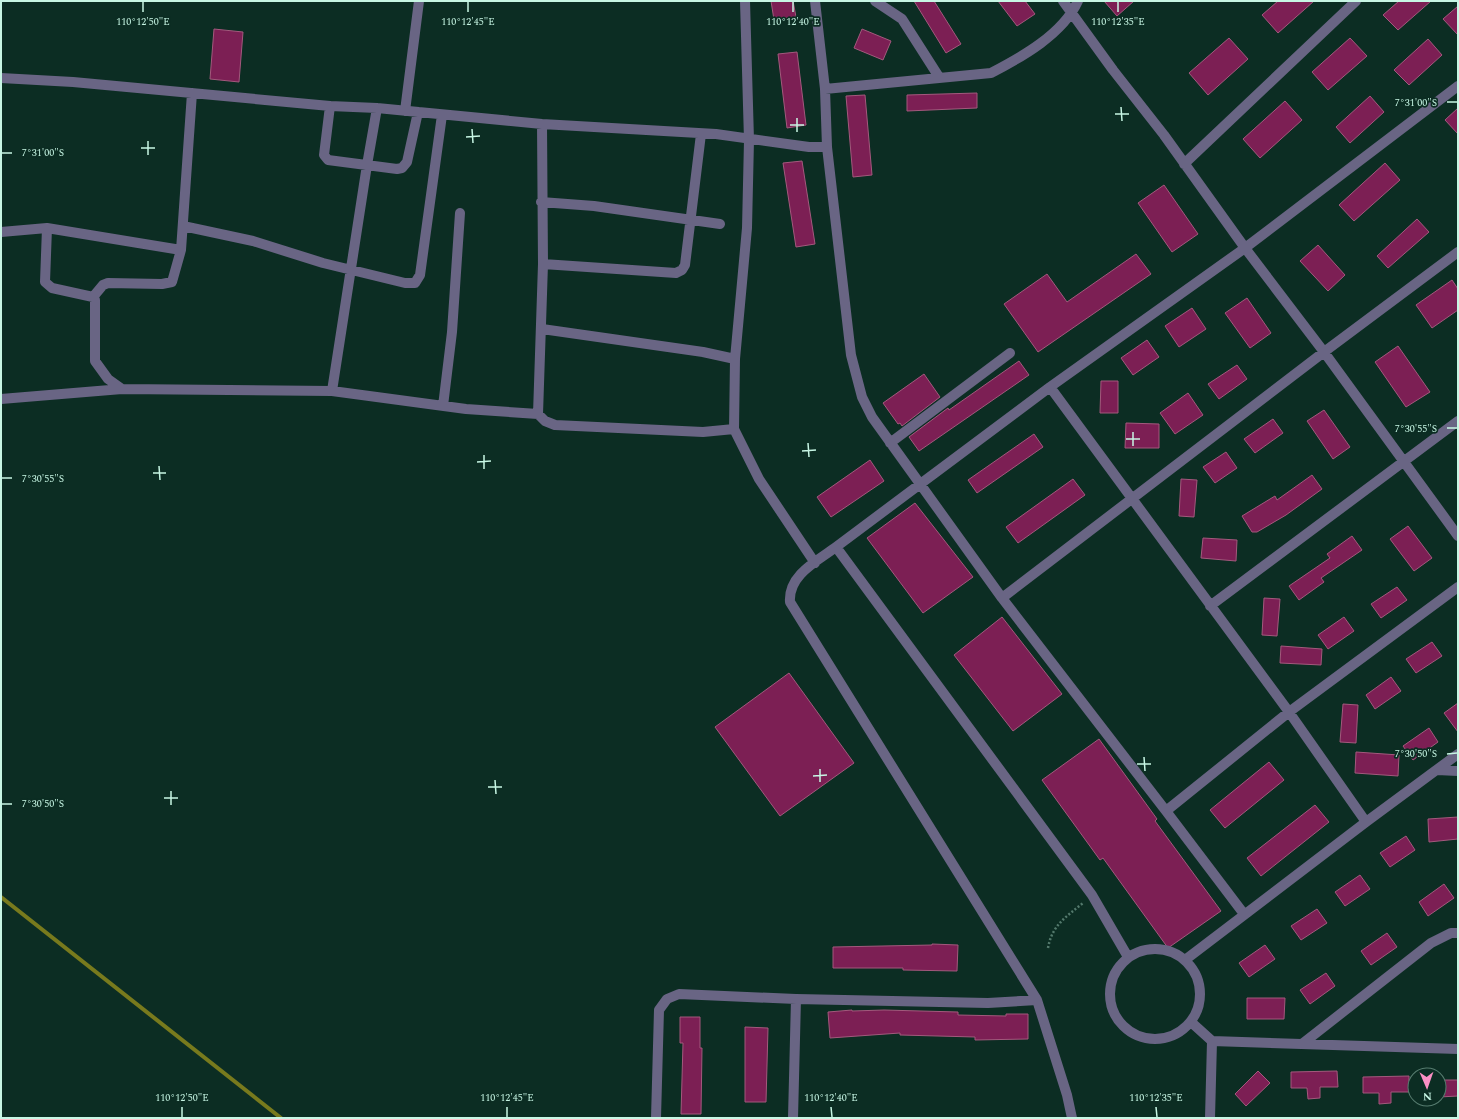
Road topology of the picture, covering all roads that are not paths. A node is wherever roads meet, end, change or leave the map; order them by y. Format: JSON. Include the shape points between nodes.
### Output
{"nodes":[{"id":1,"x":419,"y":1,"type":"edge"},
{"id":2,"x":745,"y":1,"type":"edge"},
{"id":3,"x":816,"y":1,"type":"edge"},
{"id":4,"x":875,"y":1,"type":"edge"},
{"id":5,"x":1063,"y":1,"type":"edge"},
{"id":6,"x":1078,"y":1,"type":"edge"},
{"id":7,"x":1356,"y":1,"type":"edge"},
{"id":8,"x":1072,"y":14,"type":"junction"},
{"id":9,"x":939,"y":77,"type":"junction"},
{"id":10,"x":1,"y":78,"type":"edge"},
{"id":11,"x":1458,"y":86,"type":"edge"},
{"id":12,"x":825,"y":89,"type":"junction"},
{"id":13,"x":192,"y":92,"type":"junction"},
{"id":14,"x":330,"y":106,"type":"junction"},
{"id":15,"x":377,"y":108,"type":"junction"},
{"id":16,"x":405,"y":111,"type":"junction"},
{"id":17,"x":418,"y":112,"type":"junction"},
{"id":18,"x":442,"y":115,"type":"junction"},
{"id":19,"x":542,"y":124,"type":"junction"},
{"id":20,"x":701,"y":134,"type":"junction"},
{"id":21,"x":744,"y":138,"type":"junction"},
{"id":22,"x":827,"y":147,"type":"junction"},
{"id":23,"x":1184,"y":164,"type":"junction"},
{"id":24,"x":366,"y":165,"type":"junction"},
{"id":25,"x":541,"y":202,"type":"junction"},
{"id":26,"x":460,"y":214,"type":"dead end"},
{"id":27,"x":690,"y":220,"type":"junction"},
{"id":28,"x":720,"y":224,"type":"dead end"},
{"id":29,"x":183,"y":226,"type":"junction"},
{"id":30,"x":47,"y":228,"type":"junction"},
{"id":31,"x":1,"y":232,"type":"edge"},
{"id":32,"x":1245,"y":248,"type":"junction"},
{"id":33,"x":181,"y":250,"type":"junction"},
{"id":34,"x":1458,"y":252,"type":"edge"},
{"id":35,"x":543,"y":264,"type":"junction"},
{"id":36,"x":350,"y":268,"type":"junction"},
{"id":37,"x":93,"y":297,"type":"junction"},
{"id":38,"x":542,"y":330,"type":"junction"},
{"id":39,"x":1324,"y":352,"type":"junction"},
{"id":40,"x":1010,"y":353,"type":"dead end"},
{"id":41,"x":734,"y":359,"type":"junction"},
{"id":42,"x":1050,"y":386,"type":"junction"},
{"id":43,"x":122,"y":389,"type":"junction"},
{"id":44,"x":332,"y":391,"type":"junction"},
{"id":45,"x":1,"y":399,"type":"edge"},
{"id":46,"x":443,"y":406,"type":"junction"},
{"id":47,"x":538,"y":414,"type":"junction"},
{"id":48,"x":1458,"y":421,"type":"edge"},
{"id":49,"x":734,"y":429,"type":"junction"},
{"id":50,"x":890,"y":443,"type":"junction"},
{"id":51,"x":1402,"y":462,"type":"junction"},
{"id":52,"x":920,"y":483,"type":"junction"},
{"id":53,"x":1131,"y":498,"type":"junction"},
{"id":54,"x":1458,"y":536,"type":"edge"},
{"id":55,"x":836,"y":547,"type":"junction"},
{"id":56,"x":815,"y":562,"type":"junction"},
{"id":57,"x":1458,"y":587,"type":"edge"},
{"id":58,"x":1002,"y":598,"type":"junction"},
{"id":59,"x":1210,"y":606,"type":"junction"},
{"id":60,"x":1289,"y":712,"type":"junction"},
{"id":61,"x":1458,"y":754,"type":"edge"},
{"id":62,"x":1437,"y":770,"type":"junction"},
{"id":63,"x":1458,"y":771,"type":"edge"},
{"id":64,"x":1166,"y":811,"type":"junction"},
{"id":65,"x":1366,"y":822,"type":"junction"},
{"id":66,"x":1244,"y":914,"type":"junction"},
{"id":67,"x":1458,"y":933,"type":"edge"},
{"id":68,"x":1128,"y":957,"type":"junction"},
{"id":69,"x":1184,"y":960,"type":"junction"},
{"id":70,"x":796,"y":1000,"type":"junction"},
{"id":71,"x":1037,"y":1000,"type":"junction"},
{"id":72,"x":1191,"y":1022,"type":"junction"},
{"id":73,"x":1212,"y":1041,"type":"junction"},
{"id":74,"x":1302,"y":1044,"type":"junction"},
{"id":75,"x":1458,"y":1049,"type":"edge"},
{"id":76,"x":656,"y":1118,"type":"edge"},
{"id":77,"x":794,"y":1118,"type":"edge"},
{"id":78,"x":1072,"y":1118,"type":"edge"},
{"id":79,"x":1210,"y":1118,"type":"edge"}],
"edges":[{"from":1,"to":16,"type":"street"},
{"from":2,"to":21,"type":"street"},
{"from":3,"to":12,"type":"street"},
{"from":4,"to":9,"type":"street","via":[[902,19]]},
{"from":5,"to":8,"type":"street"},
{"from":6,"to":8,"type":"street"},
{"from":7,"to":23,"type":"street"},
{"from":8,"to":9,"type":"street","via":[[1042,42],[1015,61],[991,73]]},
{"from":8,"to":23,"type":"street"},
{"from":9,"to":12,"type":"street"},
{"from":10,"to":13,"type":"street"},
{"from":11,"to":32,"type":"street"},
{"from":12,"to":22,"type":"street"},
{"from":13,"to":14,"type":"street"},
{"from":13,"to":29,"type":"street"},
{"from":14,"to":15,"type":"street"},
{"from":14,"to":24,"type":"street","via":[[325,158]]},
{"from":15,"to":16,"type":"street"},
{"from":15,"to":24,"type":"street"},
{"from":16,"to":17,"type":"street"},
{"from":17,"to":18,"type":"street"},
{"from":17,"to":24,"type":"street","via":[[405,166],[397,169]]},
{"from":18,"to":19,"type":"street"},
{"from":18,"to":36,"type":"street","via":[[420,275],[415,283],[406,283]]},
{"from":19,"to":20,"type":"street"},
{"from":19,"to":25,"type":"street"},
{"from":20,"to":21,"type":"street"},
{"from":20,"to":27,"type":"street"},
{"from":21,"to":22,"type":"street"},
{"from":21,"to":41,"type":"street","via":[[747,228]]},
{"from":22,"to":50,"type":"street","via":[[851,355],[862,397]]},
{"from":23,"to":32,"type":"street"},
{"from":24,"to":36,"type":"street"},
{"from":25,"to":27,"type":"street","via":[[594,206]]},
{"from":25,"to":35,"type":"street"},
{"from":26,"to":46,"type":"street","via":[[452,332]]},
{"from":27,"to":28,"type":"street"},
{"from":27,"to":35,"type":"street","via":[[685,265],[679,272]]},
{"from":29,"to":33,"type":"street"},
{"from":29,"to":36,"type":"street","via":[[253,241],[323,263]]},
{"from":30,"to":31,"type":"street"},
{"from":30,"to":33,"type":"street"},
{"from":30,"to":37,"type":"street","via":[[45,282],[52,288]]},
{"from":32,"to":39,"type":"street"},
{"from":32,"to":42,"type":"street"},
{"from":33,"to":37,"type":"street","via":[[172,282],[108,283]]},
{"from":34,"to":39,"type":"street"},
{"from":35,"to":38,"type":"street"},
{"from":36,"to":44,"type":"street"},
{"from":37,"to":43,"type":"street","via":[[96,304],[95,362],[108,379]]},
{"from":38,"to":41,"type":"street","via":[[703,352]]},
{"from":38,"to":47,"type":"street"},
{"from":39,"to":51,"type":"street"},
{"from":39,"to":53,"type":"street"},
{"from":40,"to":50,"type":"street"},
{"from":41,"to":49,"type":"street"},
{"from":42,"to":52,"type":"street"},
{"from":42,"to":53,"type":"street"},
{"from":43,"to":44,"type":"street"},
{"from":43,"to":45,"type":"street"},
{"from":44,"to":46,"type":"street"},
{"from":46,"to":47,"type":"street"},
{"from":47,"to":49,"type":"street","via":[[545,421],[555,425],[703,432]]},
{"from":48,"to":51,"type":"street"},
{"from":49,"to":56,"type":"street","via":[[751,466]]},
{"from":50,"to":52,"type":"street"},
{"from":51,"to":54,"type":"street"},
{"from":51,"to":59,"type":"street"},
{"from":52,"to":55,"type":"street"},
{"from":52,"to":58,"type":"street"},
{"from":53,"to":58,"type":"street"},
{"from":53,"to":59,"type":"street"},
{"from":55,"to":56,"type":"street"},
{"from":55,"to":68,"type":"street","via":[[1092,895]]},
{"from":56,"to":71,"type":"street","via":[[799,576],[790,594],[790,602]]},
{"from":57,"to":60,"type":"street"},
{"from":58,"to":64,"type":"street"},
{"from":59,"to":60,"type":"street"},
{"from":60,"to":64,"type":"street"},
{"from":60,"to":65,"type":"street"},
{"from":61,"to":62,"type":"street"},
{"from":62,"to":63,"type":"street"},
{"from":62,"to":65,"type":"street"},
{"from":64,"to":66,"type":"street"},
{"from":65,"to":66,"type":"street"},
{"from":66,"to":69,"type":"street"},
{"from":67,"to":74,"type":"street","via":[[1432,943]]},
{"from":68,"to":69,"type":"street","via":[[1146,950],[1159,949],[1173,952]]},
{"from":68,"to":72,"type":"street","via":[[1116,970],[1109,994],[1114,1015],[1124,1028],[1134,1035],[1153,1040],[1170,1037]]},
{"from":69,"to":72,"type":"street","via":[[1195,973],[1200,993],[1198,1008]]},
{"from":70,"to":71,"type":"street","via":[[988,1003]]},
{"from":70,"to":76,"type":"street","via":[[680,994],[667,999],[658,1010]]},
{"from":70,"to":77,"type":"street"},
{"from":71,"to":78,"type":"street"},
{"from":72,"to":73,"type":"street"},
{"from":73,"to":74,"type":"street"},
{"from":73,"to":79,"type":"street"},
{"from":74,"to":75,"type":"street"}]}
